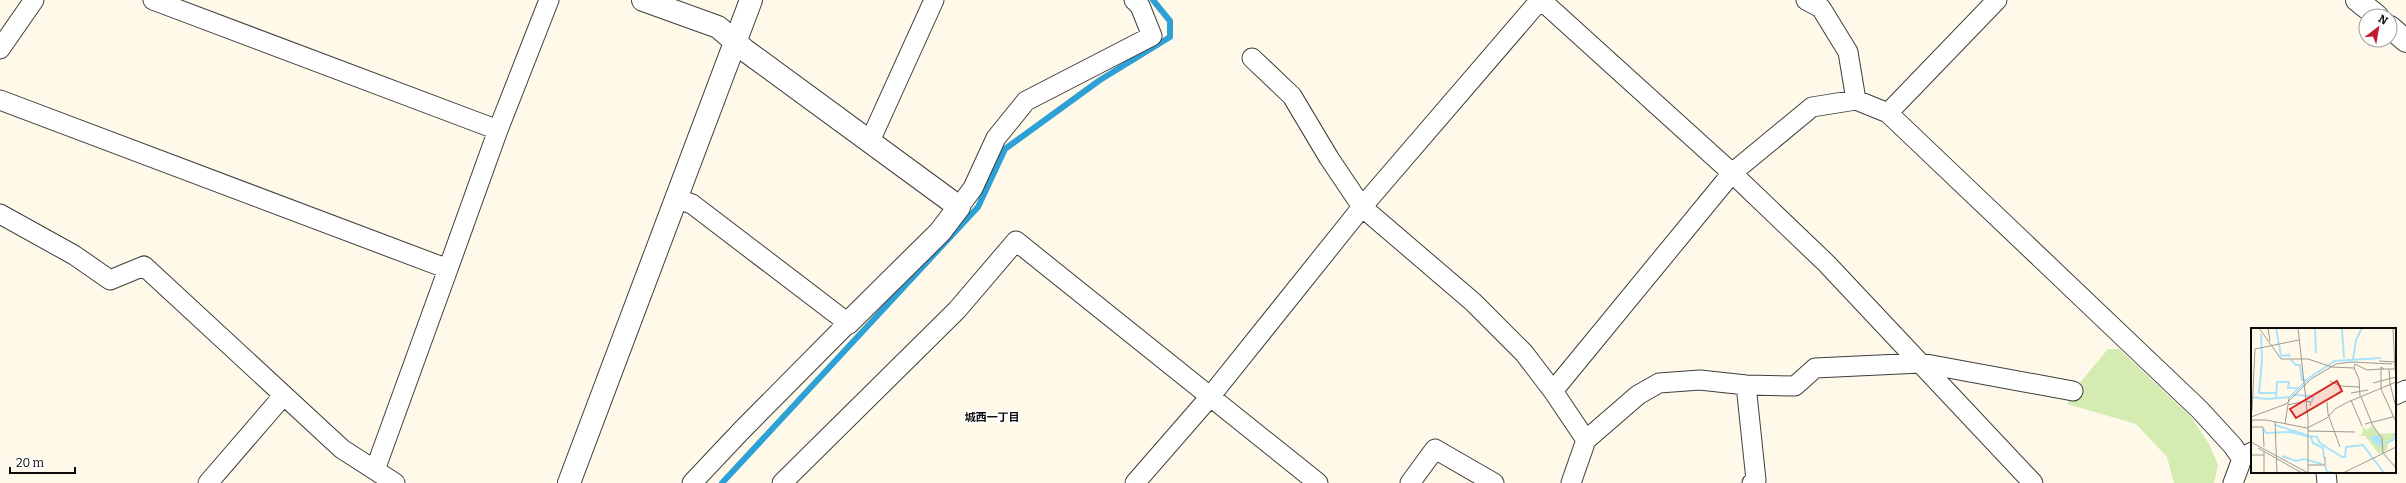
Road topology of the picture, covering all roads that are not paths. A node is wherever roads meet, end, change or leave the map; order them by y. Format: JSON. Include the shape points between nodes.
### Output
{"nodes":[{"id":1,"x":34,"y":0,"type":"edge"},
{"id":2,"x":153,"y":0,"type":"edge"},
{"id":3,"x":549,"y":0,"type":"edge"},
{"id":4,"x":642,"y":0,"type":"edge"},
{"id":5,"x":751,"y":0,"type":"edge"},
{"id":6,"x":934,"y":0,"type":"edge"},
{"id":7,"x":1134,"y":0,"type":"edge"},
{"id":8,"x":1540,"y":0,"type":"edge"},
{"id":9,"x":1997,"y":0,"type":"edge"},
{"id":10,"x":2357,"y":0,"type":"edge"},
{"id":11,"x":1818,"y":3,"type":"edge"},
{"id":12,"x":2367,"y":8,"type":"edge"},
{"id":13,"x":734,"y":41,"type":"junction"},
{"id":14,"x":0,"y":50,"type":"edge"},
{"id":15,"x":1252,"y":58,"type":"dead end"},
{"id":16,"x":0,"y":100,"type":"edge"},
{"id":17,"x":1856,"y":100,"type":"junction"},
{"id":18,"x":1888,"y":113,"type":"junction"},
{"id":19,"x":498,"y":130,"type":"junction"},
{"id":20,"x":870,"y":141,"type":"junction"},
{"id":21,"x":1732,"y":173,"type":"junction"},
{"id":22,"x":675,"y":198,"type":"junction"},
{"id":23,"x":960,"y":207,"type":"junction"},
{"id":24,"x":1362,"y":207,"type":"junction"},
{"id":25,"x":0,"y":214,"type":"edge"},
{"id":26,"x":448,"y":269,"type":"junction"},
{"id":27,"x":848,"y":323,"type":"junction"},
{"id":28,"x":1921,"y":363,"type":"junction"},
{"id":29,"x":1746,"y":385,"type":"junction"},
{"id":30,"x":1553,"y":390,"type":"junction"},
{"id":31,"x":2406,"y":390,"type":"edge"},
{"id":32,"x":2073,"y":391,"type":"dead end"},
{"id":33,"x":2396,"y":395,"type":"edge"},
{"id":34,"x":1209,"y":398,"type":"junction"},
{"id":35,"x":278,"y":402,"type":"junction"},
{"id":36,"x":1586,"y":440,"type":"junction"},
{"id":37,"x":2247,"y":456,"type":"edge"},
{"id":38,"x":374,"y":470,"type":"junction"},
{"id":39,"x":2326,"y":473,"type":"edge"},
{"id":40,"x":208,"y":483,"type":"edge"},
{"id":41,"x":395,"y":483,"type":"edge"},
{"id":42,"x":569,"y":483,"type":"edge"},
{"id":43,"x":692,"y":483,"type":"edge"},
{"id":44,"x":782,"y":483,"type":"edge"},
{"id":45,"x":1135,"y":483,"type":"edge"},
{"id":46,"x":1318,"y":483,"type":"edge"},
{"id":47,"x":1410,"y":483,"type":"edge"},
{"id":48,"x":1494,"y":483,"type":"edge"},
{"id":49,"x":1571,"y":483,"type":"edge"},
{"id":50,"x":1752,"y":483,"type":"edge"},
{"id":51,"x":2033,"y":483,"type":"edge"},
{"id":52,"x":2234,"y":483,"type":"edge"},
{"id":53,"x":2327,"y":483,"type":"edge"}],
"edges":[{"from":1,"to":14,"type":"street"},
{"from":2,"to":19,"type":"street"},
{"from":3,"to":19,"type":"street"},
{"from":4,"to":13,"type":"street","via":[[718,27]]},
{"from":5,"to":13,"type":"street"},
{"from":6,"to":20,"type":"street"},
{"from":7,"to":23,"type":"street","via":[[1140,6],[1152,36],[1026,101],[996,138],[973,188]]},
{"from":8,"to":21,"type":"street"},
{"from":8,"to":24,"type":"street"},
{"from":9,"to":18,"type":"street"},
{"from":10,"to":12,"type":"street"},
{"from":11,"to":17,"type":"street","via":[[1848,52]]},
{"from":13,"to":20,"type":"street"},
{"from":13,"to":22,"type":"street"},
{"from":15,"to":24,"type":"street","via":[[1292,96]]},
{"from":16,"to":26,"type":"street"},
{"from":17,"to":18,"type":"street"},
{"from":17,"to":21,"type":"street","via":[[1812,107]]},
{"from":18,"to":37,"type":"street"},
{"from":19,"to":26,"type":"street"},
{"from":20,"to":23,"type":"street"},
{"from":21,"to":28,"type":"street","via":[[1826,264]]},
{"from":21,"to":30,"type":"street"},
{"from":22,"to":27,"type":"street","via":[[692,204]]},
{"from":22,"to":42,"type":"street"},
{"from":23,"to":27,"type":"street","via":[[940,232]]},
{"from":24,"to":30,"type":"street","via":[[1473,302],[1524,353]]},
{"from":24,"to":34,"type":"street"},
{"from":25,"to":35,"type":"street","via":[[74,255],[110,280],[144,266]]},
{"from":26,"to":38,"type":"street"},
{"from":27,"to":43,"type":"street"},
{"from":28,"to":29,"type":"street","via":[[1815,368],[1795,386]]},
{"from":28,"to":32,"type":"street"},
{"from":28,"to":51,"type":"street"},
{"from":29,"to":36,"type":"street","via":[[1700,380],[1659,384],[1638,395]]},
{"from":29,"to":50,"type":"street","via":[[1756,480]]},
{"from":30,"to":36,"type":"street"},
{"from":31,"to":33,"type":"street"},
{"from":34,"to":44,"type":"street","via":[[1016,242],[957,310]]},
{"from":34,"to":45,"type":"street"},
{"from":34,"to":46,"type":"street"},
{"from":35,"to":38,"type":"street"},
{"from":35,"to":40,"type":"street"},
{"from":36,"to":49,"type":"street"},
{"from":37,"to":52,"type":"street"},
{"from":38,"to":41,"type":"street"},
{"from":39,"to":53,"type":"street"},
{"from":47,"to":48,"type":"street","via":[[1435,448]]}]}
